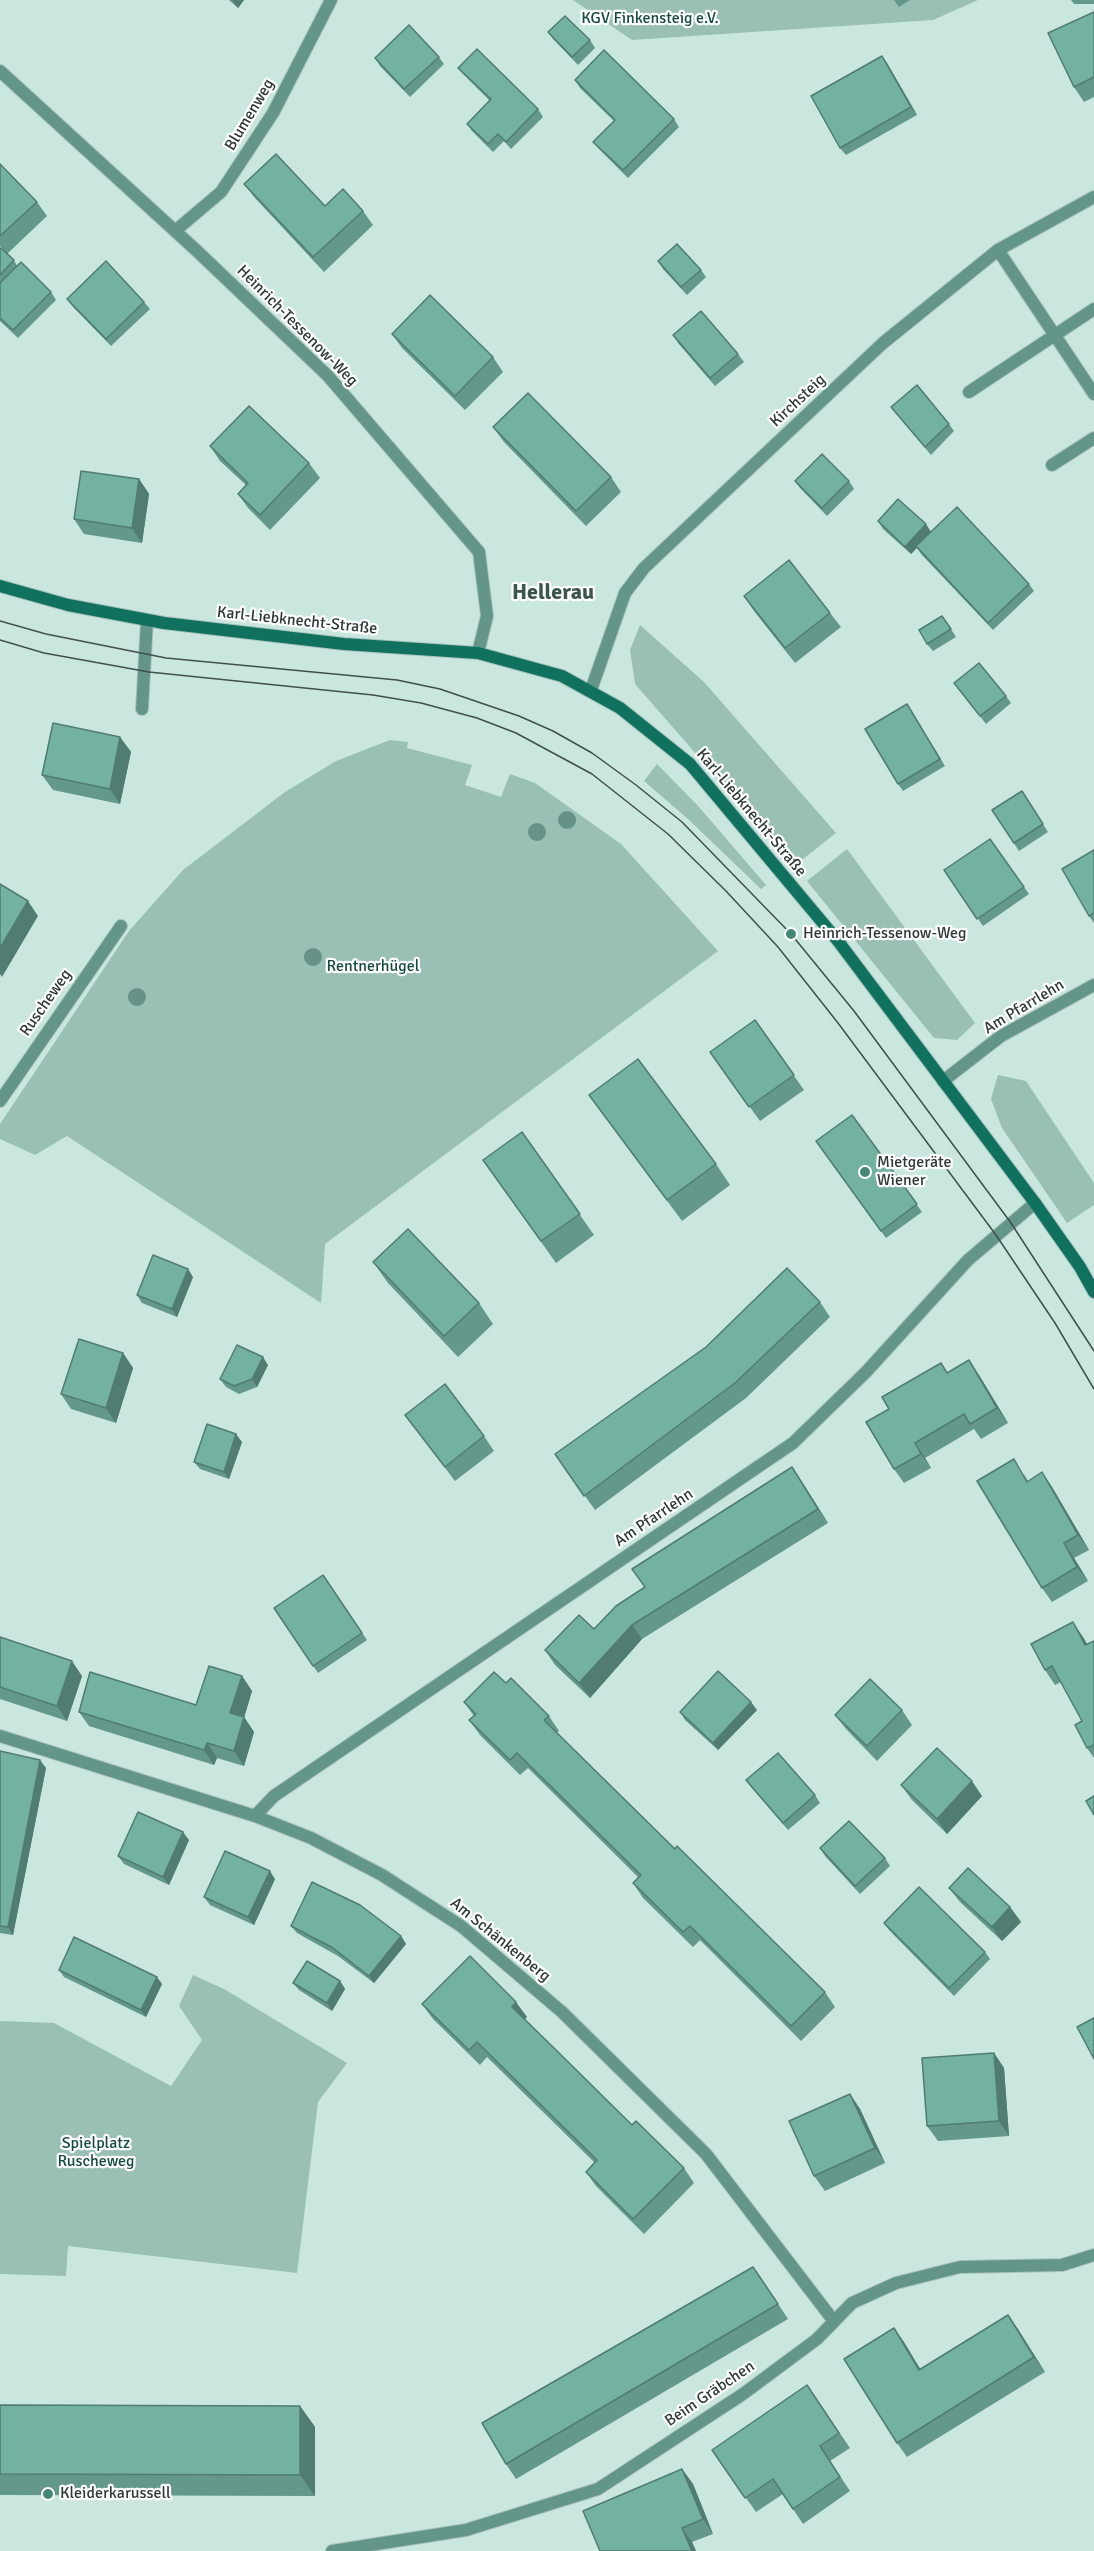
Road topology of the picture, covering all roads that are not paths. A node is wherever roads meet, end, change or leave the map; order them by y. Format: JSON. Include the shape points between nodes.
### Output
{"nodes":[{"id":1,"x":331,"y":0,"type":"edge"},
{"id":2,"x":0,"y":71,"type":"edge"},
{"id":3,"x":1094,"y":197,"type":"edge"},
{"id":4,"x":175,"y":231,"type":"junction"},
{"id":5,"x":998,"y":250,"type":"junction"},
{"id":6,"x":1094,"y":309,"type":"edge"},
{"id":7,"x":1055,"y":335,"type":"junction"},
{"id":8,"x":969,"y":392,"type":"dead end"},
{"id":9,"x":1094,"y":394,"type":"edge"},
{"id":10,"x":1094,"y":438,"type":"edge"},
{"id":11,"x":1052,"y":465,"type":"dead end"},
{"id":12,"x":0,"y":586,"type":"edge"},
{"id":13,"x":147,"y":620,"type":"junction"},
{"id":14,"x":478,"y":653,"type":"junction"},
{"id":15,"x":591,"y":690,"type":"junction"},
{"id":16,"x":142,"y":709,"type":"dead end"},
{"id":17,"x":122,"y":926,"type":"dead end"},
{"id":18,"x":1094,"y":985,"type":"edge"},
{"id":19,"x":943,"y":1081,"type":"junction"},
{"id":20,"x":0,"y":1101,"type":"edge"},
{"id":21,"x":1035,"y":1203,"type":"junction"},
{"id":22,"x":1094,"y":1292,"type":"edge"},
{"id":23,"x":0,"y":1736,"type":"edge"},
{"id":24,"x":255,"y":1816,"type":"junction"},
{"id":25,"x":1094,"y":2255,"type":"edge"},
{"id":26,"x":833,"y":2320,"type":"junction"},
{"id":27,"x":332,"y":2551,"type":"edge"}],
"edges":[{"from":1,"to":4,"type":"street","name":"Blumenweg","via":[[273,113],[221,192]]},
{"from":2,"to":4,"type":"street","name":"Heinrich-Tessenow-Weg"},
{"from":3,"to":5,"type":"street","name":"Kirchsteig"},
{"from":4,"to":14,"type":"street","name":"Heinrich-Tessenow-Weg","via":[[328,376],[479,552],[487,616]]},
{"from":5,"to":7,"type":"street"},
{"from":5,"to":15,"type":"street","name":"Kirchsteig","via":[[883,343],[644,568],[626,593]]},
{"from":6,"to":7,"type":"street"},
{"from":7,"to":8,"type":"street"},
{"from":7,"to":9,"type":"street"},
{"from":10,"to":11,"type":"street"},
{"from":12,"to":13,"type":"street","name":"Karl-Liebknecht-Straße","via":[[68,605]]},
{"from":13,"to":14,"type":"street","name":"Karl-Liebknecht-Straße","via":[[344,644]]},
{"from":13,"to":16,"type":"street"},
{"from":14,"to":15,"type":"street","name":"Karl-Liebknecht-Straße","via":[[562,676]]},
{"from":15,"to":19,"type":"street","name":"Karl-Liebknecht-Straße","via":[[635,718],[690,764],[838,941]]},
{"from":17,"to":20,"type":"street","name":"Ruscheweg"},
{"from":18,"to":19,"type":"street","name":"Am Pfarrlehn","via":[[1002,1036]]},
{"from":19,"to":21,"type":"street","name":"Karl-Liebknecht-Straße"},
{"from":21,"to":22,"type":"street","name":"Karl-Liebknecht-Straße"},
{"from":21,"to":24,"type":"street","name":"Am Pfarrlehn","via":[[968,1260],[866,1372],[793,1443],[274,1796]]},
{"from":23,"to":24,"type":"street","name":"Am Schänkenberg"},
{"from":24,"to":26,"type":"street","name":"Am Schänkenberg","via":[[382,1875],[461,1926],[562,2012],[706,2154]]},
{"from":25,"to":26,"type":"street","name":"Beim Gräbchen","via":[[1062,2265],[960,2267],[907,2280],[852,2303]]},
{"from":26,"to":27,"type":"street","name":"Beim Gräbchen","via":[[817,2339],[743,2394],[598,2489],[466,2530]]}]}
